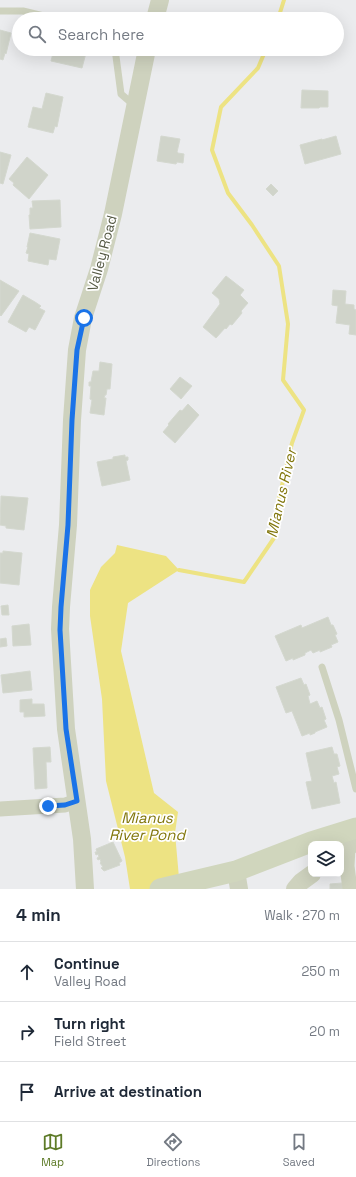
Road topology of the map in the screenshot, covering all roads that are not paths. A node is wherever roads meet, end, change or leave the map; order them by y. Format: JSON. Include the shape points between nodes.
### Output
{"nodes":[{"id":1,"x":160,"y":0,"type":"edge"},
{"id":2,"x":0,"y":11,"type":"edge"},
{"id":3,"x":27,"y":12,"type":"edge"},
{"id":4,"x":157,"y":12,"type":"edge"},
{"id":5,"x":116,"y":56,"type":"edge"},
{"id":6,"x":146,"y":56,"type":"edge"},
{"id":7,"x":135,"y":107,"type":"junction"},
{"id":8,"x":322,"y":667,"type":"dead end"},
{"id":9,"x":356,"y":789,"type":"edge"},
{"id":10,"x":77,"y":801,"type":"junction"},
{"id":11,"x":0,"y":809,"type":"edge"},
{"id":12,"x":356,"y":828,"type":"edge"},
{"id":13,"x":348,"y":848,"type":"edge"},
{"id":14,"x":308,"y":877,"type":"edge"},
{"id":15,"x":238,"y":880,"type":"edge"},
{"id":16,"x":85,"y":889,"type":"edge"},
{"id":17,"x":160,"y":889,"type":"edge"},
{"id":18,"x":295,"y":889,"type":"edge"},
{"id":19,"x":350,"y":889,"type":"edge"}],
"edges":[{"from":1,"to":4,"type":"street"},
{"from":2,"to":3,"type":"lane"},
{"from":5,"to":7,"type":"lane","via":[[121,94]]},
{"from":6,"to":7,"type":"street","name":"Valley Road"},
{"from":7,"to":10,"type":"street","name":"Valley Road","via":[[113,214],[77,350],[60,630],[66,729]]},
{"from":8,"to":9,"type":"lane","via":[[339,720]]},
{"from":10,"to":11,"type":"street","via":[[65,805]]},
{"from":10,"to":16,"type":"street","name":"Valley Road"},
{"from":12,"to":15,"type":"main road","via":[[311,842]]},
{"from":13,"to":19,"type":"street"},
{"from":14,"to":18,"type":"street"},
{"from":15,"to":17,"type":"main road","via":[[192,882]]}]}
